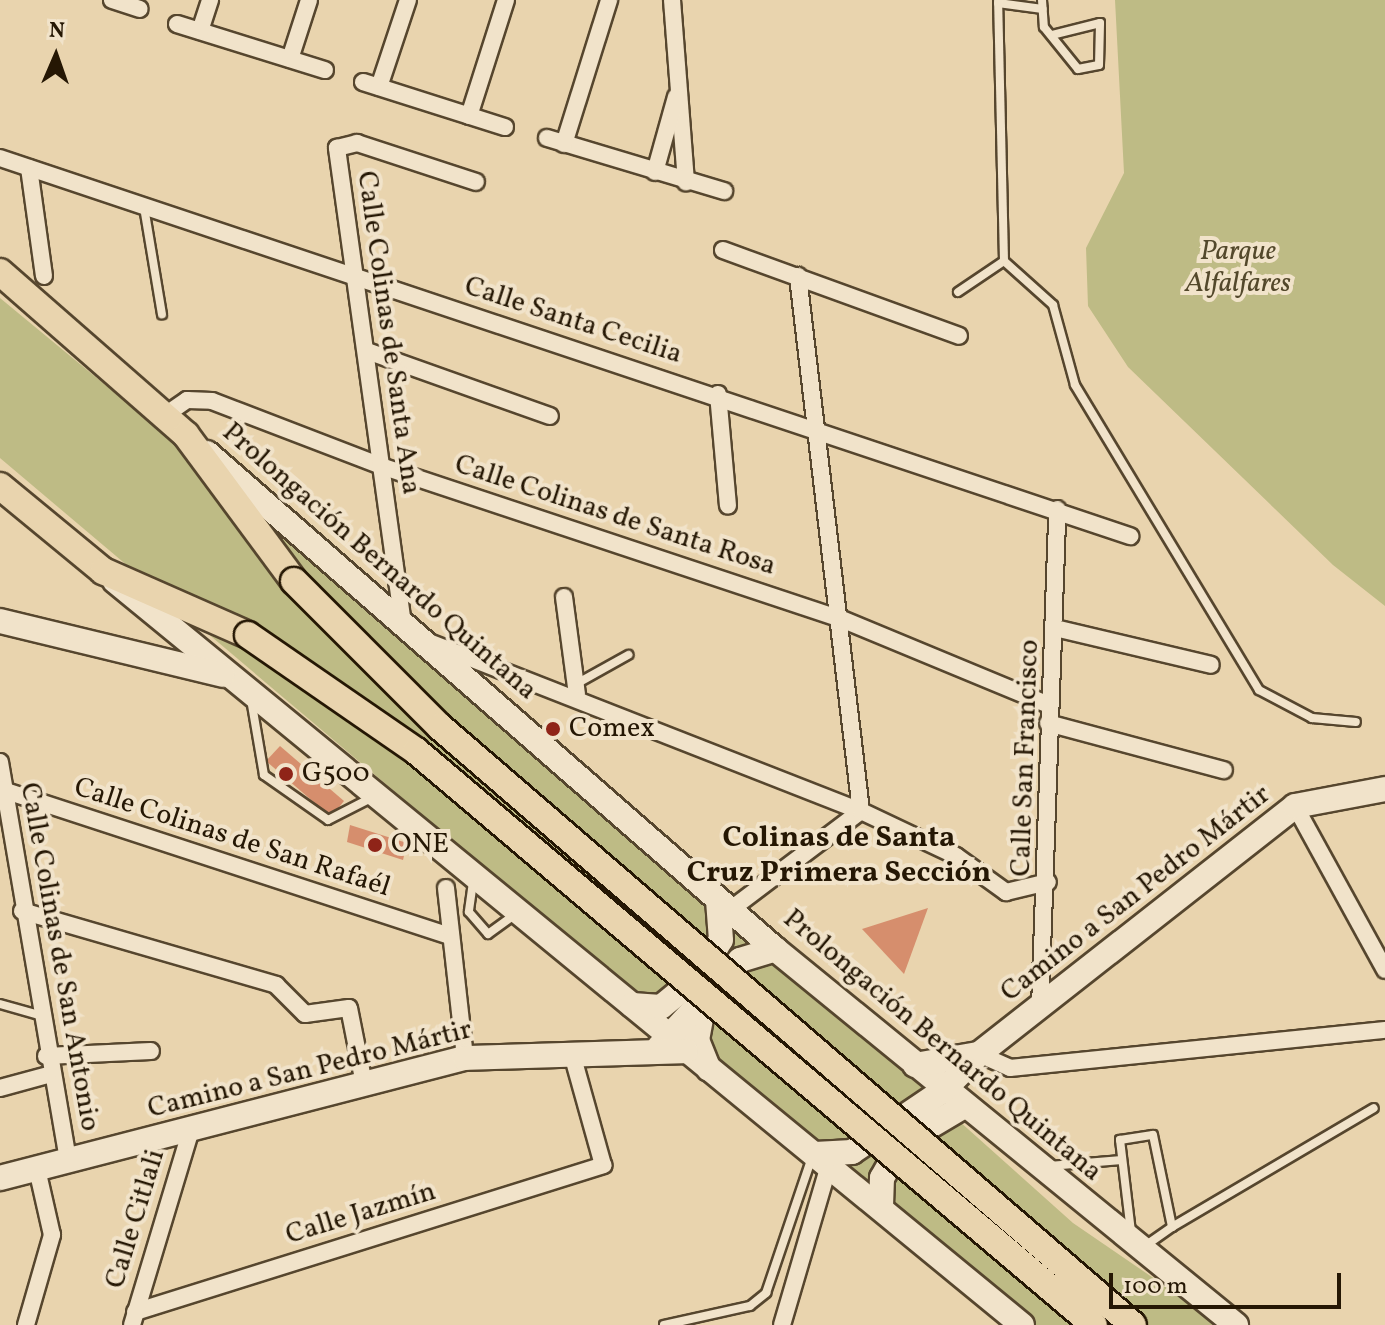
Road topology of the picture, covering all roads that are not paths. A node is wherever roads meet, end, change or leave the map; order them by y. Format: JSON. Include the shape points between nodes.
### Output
{"nodes":[{"id":1,"x":112,"y":0,"type":"edge"},
{"id":2,"x":210,"y":0,"type":"edge"},
{"id":3,"x":309,"y":0,"type":"edge"},
{"id":4,"x":408,"y":0,"type":"edge"},
{"id":5,"x":506,"y":0,"type":"edge"},
{"id":6,"x":609,"y":0,"type":"edge"},
{"id":7,"x":672,"y":0,"type":"edge"},
{"id":8,"x":998,"y":2,"type":"edge"},
{"id":9,"x":1042,"y":5,"type":"edge"},
{"id":10,"x":140,"y":9,"type":"dead end"},
{"id":11,"x":177,"y":24,"type":"dead end"},
{"id":12,"x":200,"y":31,"type":"junction"},
{"id":13,"x":1052,"y":35,"type":"junction"},
{"id":14,"x":290,"y":59,"type":"junction"},
{"id":15,"x":325,"y":70,"type":"dead end"},
{"id":16,"x":680,"y":85,"type":"junction"},
{"id":17,"x":469,"y":116,"type":"junction"},
{"id":18,"x":505,"y":127,"type":"dead end"},
{"id":19,"x":547,"y":138,"type":"dead end"},
{"id":20,"x":564,"y":144,"type":"junction"},
{"id":21,"x":0,"y":158,"type":"edge"},
{"id":22,"x":29,"y":168,"type":"junction"},
{"id":23,"x":655,"y":172,"type":"junction"},
{"id":24,"x":476,"y":182,"type":"dead end"},
{"id":25,"x":686,"y":182,"type":"junction"},
{"id":26,"x":724,"y":191,"type":"dead end"},
{"id":27,"x":144,"y":207,"type":"junction"},
{"id":28,"x":723,"y":250,"type":"dead end"},
{"id":29,"x":1004,"y":261,"type":"junction"},
{"id":30,"x":0,"y":272,"type":"edge"},
{"id":31,"x":44,"y":276,"type":"dead end"},
{"id":32,"x":798,"y":276,"type":"junction"},
{"id":33,"x":357,"y":279,"type":"junction"},
{"id":34,"x":958,"y":292,"type":"dead end"},
{"id":35,"x":162,"y":314,"type":"dead end"},
{"id":36,"x":959,"y":336,"type":"dead end"},
{"id":37,"x":367,"y":351,"type":"junction"},
{"id":38,"x":718,"y":394,"type":"junction"},
{"id":39,"x":164,"y":416,"type":"junction"},
{"id":40,"x":550,"y":416,"type":"dead end"},
{"id":41,"x":818,"y":426,"type":"junction"},
{"id":42,"x":186,"y":435,"type":"junction"},
{"id":43,"x":381,"y":466,"type":"junction"},
{"id":44,"x":0,"y":486,"type":"edge"},
{"id":45,"x":728,"y":506,"type":"dead end"},
{"id":46,"x":1057,"y":509,"type":"junction"},
{"id":47,"x":1130,"y":536,"type":"dead end"},
{"id":48,"x":103,"y":571,"type":"junction"},
{"id":49,"x":564,"y":597,"type":"dead end"},
{"id":50,"x":839,"y":618,"type":"junction"},
{"id":51,"x":0,"y":621,"type":"edge"},
{"id":52,"x":1055,"y":628,"type":"junction"},
{"id":53,"x":409,"y":630,"type":"junction"},
{"id":54,"x":628,"y":655,"type":"dead end"},
{"id":55,"x":1211,"y":665,"type":"dead end"},
{"id":56,"x":229,"y":677,"type":"junction"},
{"id":57,"x":576,"y":689,"type":"junction"},
{"id":58,"x":251,"y":694,"type":"junction"},
{"id":59,"x":1049,"y":705,"type":"junction"},
{"id":60,"x":1356,"y":722,"type":"dead end"},
{"id":61,"x":1048,"y":723,"type":"junction"},
{"id":62,"x":0,"y":762,"type":"edge"},
{"id":63,"x":1224,"y":770,"type":"dead end"},
{"id":64,"x":1385,"y":789,"type":"edge"},
{"id":65,"x":2,"y":790,"type":"edge"},
{"id":66,"x":371,"y":798,"type":"junction"},
{"id":67,"x":1295,"y":806,"type":"junction"},
{"id":68,"x":861,"y":811,"type":"junction"},
{"id":69,"x":1048,"y":882,"type":"junction"},
{"id":70,"x":0,"y":886,"type":"edge"},
{"id":71,"x":446,"y":888,"type":"dead end"},
{"id":72,"x":19,"y":892,"type":"junction"},
{"id":73,"x":724,"y":905,"type":"junction"},
{"id":74,"x":22,"y":911,"type":"junction"},
{"id":75,"x":449,"y":936,"type":"junction"},
{"id":76,"x":775,"y":949,"type":"junction"},
{"id":77,"x":1385,"y":970,"type":"edge"},
{"id":78,"x":707,"y":991,"type":"junction"},
{"id":79,"x":0,"y":1004,"type":"edge"},
{"id":80,"x":632,"y":1005,"type":"junction"},
{"id":81,"x":1040,"y":1008,"type":"junction"},
{"id":82,"x":39,"y":1015,"type":"junction"},
{"id":83,"x":1385,"y":1030,"type":"edge"},
{"id":84,"x":670,"y":1046,"type":"junction"},
{"id":85,"x":151,"y":1051,"type":"dead end"},
{"id":86,"x":572,"y":1054,"type":"junction"},
{"id":87,"x":979,"y":1054,"type":"junction"},
{"id":88,"x":46,"y":1056,"type":"junction"},
{"id":89,"x":465,"y":1058,"type":"junction"},
{"id":90,"x":915,"y":1065,"type":"junction"},
{"id":91,"x":709,"y":1069,"type":"junction"},
{"id":92,"x":48,"y":1075,"type":"junction"},
{"id":93,"x":364,"y":1084,"type":"junction"},
{"id":94,"x":0,"y":1088,"type":"edge"},
{"id":95,"x":944,"y":1090,"type":"junction"},
{"id":96,"x":964,"y":1106,"type":"junction"},
{"id":97,"x":1374,"y":1108,"type":"dead end"},
{"id":98,"x":900,"y":1118,"type":"junction"},
{"id":99,"x":191,"y":1129,"type":"junction"},
{"id":100,"x":819,"y":1157,"type":"junction"},
{"id":101,"x":1121,"y":1160,"type":"junction"},
{"id":102,"x":68,"y":1161,"type":"junction"},
{"id":103,"x":1037,"y":1166,"type":"junction"},
{"id":104,"x":37,"y":1169,"type":"junction"},
{"id":105,"x":0,"y":1178,"type":"edge"},
{"id":106,"x":881,"y":1206,"type":"junction"},
{"id":107,"x":1172,"y":1227,"type":"junction"},
{"id":108,"x":1136,"y":1247,"type":"junction"},
{"id":109,"x":134,"y":1318,"type":"edge"},
{"id":110,"x":1019,"y":1324,"type":"edge"},
{"id":111,"x":26,"y":1325,"type":"edge"},
{"id":112,"x":664,"y":1325,"type":"edge"},
{"id":113,"x":782,"y":1325,"type":"edge"},
{"id":114,"x":1094,"y":1325,"type":"edge"},
{"id":115,"x":1133,"y":1325,"type":"edge"},
{"id":116,"x":1236,"y":1325,"type":"edge"}],
"edges":[{"from":1,"to":10,"type":"street"},
{"from":2,"to":12,"type":"street"},
{"from":3,"to":14,"type":"street"},
{"from":4,"to":17,"type":"street","via":[[371,84]]},
{"from":5,"to":17,"type":"street"},
{"from":6,"to":20,"type":"street"},
{"from":7,"to":16,"type":"street"},
{"from":8,"to":9,"type":"lane"},
{"from":8,"to":29,"type":"lane"},
{"from":9,"to":13,"type":"lane"},
{"from":11,"to":12,"type":"street"},
{"from":12,"to":14,"type":"street"},
{"from":13,"to":13,"type":"lane","via":[[1078,69],[1099,65],[1100,23]]},
{"from":14,"to":15,"type":"street"},
{"from":16,"to":23,"type":"street"},
{"from":16,"to":25,"type":"street"},
{"from":17,"to":18,"type":"street"},
{"from":19,"to":20,"type":"street"},
{"from":20,"to":23,"type":"street"},
{"from":21,"to":22,"type":"street","name":"Calle Santa Cecilia"},
{"from":22,"to":27,"type":"street","name":"Calle Santa Cecilia"},
{"from":22,"to":31,"type":"street"},
{"from":23,"to":25,"type":"street"},
{"from":24,"to":33,"type":"street","name":"Calle Colinas de Santa Ana","via":[[340,143]]},
{"from":25,"to":26,"type":"street"},
{"from":27,"to":33,"type":"street","name":"Calle Santa Cecilia"},
{"from":27,"to":35,"type":"lane"},
{"from":28,"to":32,"type":"street"},
{"from":29,"to":34,"type":"lane"},
{"from":29,"to":60,"type":"lane","via":[[1053,305],[1075,385],[1259,690],[1312,718]]},
{"from":30,"to":39,"type":"main road","name":"Prolongación Bernardo Quintana"},
{"from":32,"to":36,"type":"street"},
{"from":32,"to":41,"type":"street"},
{"from":33,"to":37,"type":"street","name":"Calle Colinas de Santa Ana"},
{"from":33,"to":38,"type":"street","name":"Calle Santa Cecilia"},
{"from":37,"to":40,"type":"street"},
{"from":37,"to":43,"type":"street","name":"Calle Colinas de Santa Ana"},
{"from":38,"to":41,"type":"street","name":"Calle Santa Cecilia"},
{"from":38,"to":45,"type":"street"},
{"from":39,"to":42,"type":"main road","name":"Prolongación Bernardo Quintana"},
{"from":39,"to":43,"type":"street","name":"Calle Colinas de Santa Rosa","via":[[187,400],[212,401]]},
{"from":41,"to":46,"type":"street","name":"Calle Santa Cecilia"},
{"from":41,"to":50,"type":"street"},
{"from":42,"to":53,"type":"street","name":"Prolongación Bernardo Quintana"},
{"from":42,"to":115,"type":"main road","bridge":true,"via":[[294,581],[440,727]]},
{"from":43,"to":50,"type":"street","name":"Calle Colinas de Santa Rosa"},
{"from":43,"to":53,"type":"street","name":"Calle Colinas de Santa Ana"},
{"from":44,"to":48,"type":"main road"},
{"from":46,"to":47,"type":"street","name":"Calle Santa Cecilia"},
{"from":46,"to":52,"type":"street","name":"Calle San Francisco"},
{"from":48,"to":56,"type":"street"},
{"from":48,"to":114,"type":"main road","bridge":true,"via":[[248,635],[416,751]]},
{"from":49,"to":57,"type":"street"},
{"from":50,"to":59,"type":"street","name":"Calle Colinas de Santa Rosa"},
{"from":50,"to":68,"type":"street"},
{"from":51,"to":56,"type":"street"},
{"from":52,"to":55,"type":"street"},
{"from":52,"to":59,"type":"street","name":"Calle San Francisco"},
{"from":53,"to":57,"type":"street"},
{"from":53,"to":73,"type":"street","name":"Prolongación Bernardo Quintana"},
{"from":54,"to":57,"type":"lane"},
{"from":56,"to":58,"type":"street"},
{"from":57,"to":68,"type":"street"},
{"from":58,"to":66,"type":"street"},
{"from":58,"to":66,"type":"lane","via":[[264,775],[328,820]]},
{"from":59,"to":61,"type":"street","name":"Calle San Francisco"},
{"from":61,"to":63,"type":"street"},
{"from":61,"to":69,"type":"street","name":"Calle San Francisco"},
{"from":62,"to":65,"type":"street","name":"Calle Colinas de San Antonio"},
{"from":64,"to":67,"type":"street","name":"Camino a San Pedro Mártir"},
{"from":65,"to":72,"type":"street","name":"Calle Colinas de San Antonio"},
{"from":65,"to":75,"type":"street","name":"Calle Colinas de San Rafaél"},
{"from":66,"to":80,"type":"street"},
{"from":67,"to":77,"type":"street"},
{"from":67,"to":81,"type":"street","name":"Camino a San Pedro Mártir"},
{"from":68,"to":69,"type":"street","via":[[956,856],[1006,892]]},
{"from":68,"to":73,"type":"street"},
{"from":69,"to":81,"type":"street","name":"Calle San Francisco"},
{"from":70,"to":72,"type":"street"},
{"from":71,"to":75,"type":"street"},
{"from":72,"to":74,"type":"street","name":"Calle Colinas de San Antonio"},
{"from":73,"to":76,"type":"street","name":"Prolongación Bernardo Quintana"},
{"from":73,"to":80,"type":"street","via":[[721,940],[701,974],[661,1007]]},
{"from":74,"to":82,"type":"street","name":"Calle Colinas de San Antonio"},
{"from":74,"to":93,"type":"street","via":[[276,985],[302,1013],[352,1011]]},
{"from":75,"to":89,"type":"street"},
{"from":76,"to":78,"type":"street","via":[[740,960]]},
{"from":76,"to":90,"type":"street","name":"Prolongación Bernardo Quintana"},
{"from":78,"to":84,"type":"street"},
{"from":78,"to":91,"type":"street","via":[[697,1040]]},
{"from":79,"to":82,"type":"lane"},
{"from":80,"to":84,"type":"street"},
{"from":81,"to":87,"type":"street","name":"Camino a San Pedro Mártir"},
{"from":82,"to":88,"type":"street","name":"Calle Colinas de San Antonio"},
{"from":83,"to":87,"type":"street","via":[[1010,1068]]},
{"from":84,"to":86,"type":"street","name":"Camino a San Pedro Mártir"},
{"from":84,"to":91,"type":"street"},
{"from":85,"to":88,"type":"street"},
{"from":86,"to":89,"type":"street","name":"Camino a San Pedro Mártir"},
{"from":86,"to":109,"type":"street","name":"Calle Jazmín","via":[[603,1165]]},
{"from":87,"to":90,"type":"street","name":"Camino a San Pedro Mártir"},
{"from":87,"to":95,"type":"street","name":"Camino a San Pedro Mártir"},
{"from":88,"to":92,"type":"street","name":"Calle Colinas de San Antonio"},
{"from":89,"to":93,"type":"street","name":"Camino a San Pedro Mártir"},
{"from":90,"to":95,"type":"street","name":"Prolongación Bernardo Quintana"},
{"from":90,"to":98,"type":"street"},
{"from":91,"to":100,"type":"street"},
{"from":92,"to":94,"type":"street"},
{"from":92,"to":102,"type":"street","name":"Calle Colinas de San Antonio"},
{"from":93,"to":99,"type":"street","name":"Camino a San Pedro Mártir"},
{"from":95,"to":96,"type":"street","name":"Prolongación Bernardo Quintana"},
{"from":95,"to":98,"type":"street","name":"Camino a San Pedro Mártir"},
{"from":96,"to":103,"type":"street","name":"Prolongación Bernardo Quintana"},
{"from":96,"to":106,"type":"street","via":[[902,1143],[882,1178]]},
{"from":97,"to":107,"type":"lane"},
{"from":98,"to":100,"type":"street","name":"Camino a San Pedro Mártir","via":[[852,1152]]},
{"from":99,"to":102,"type":"street","name":"Camino a San Pedro Mártir"},
{"from":99,"to":109,"type":"street","name":"Calle Citlali"},
{"from":100,"to":106,"type":"street"},
{"from":100,"to":112,"type":"lane","via":[[766,1293],[750,1306]]},
{"from":100,"to":113,"type":"street"},
{"from":101,"to":103,"type":"lane"},
{"from":101,"to":107,"type":"lane","via":[[1120,1140],[1157,1139]]},
{"from":101,"to":108,"type":"lane"},
{"from":102,"to":104,"type":"street","name":"Camino a San Pedro Mártir"},
{"from":103,"to":108,"type":"street","name":"Prolongación Bernardo Quintana"},
{"from":104,"to":105,"type":"street","name":"Camino a San Pedro Mártir"},
{"from":104,"to":111,"type":"street","via":[[52,1235]]},
{"from":106,"to":110,"type":"street"},
{"from":107,"to":108,"type":"lane"},
{"from":108,"to":116,"type":"street","name":"Prolongación Bernardo Quintana"}]}
